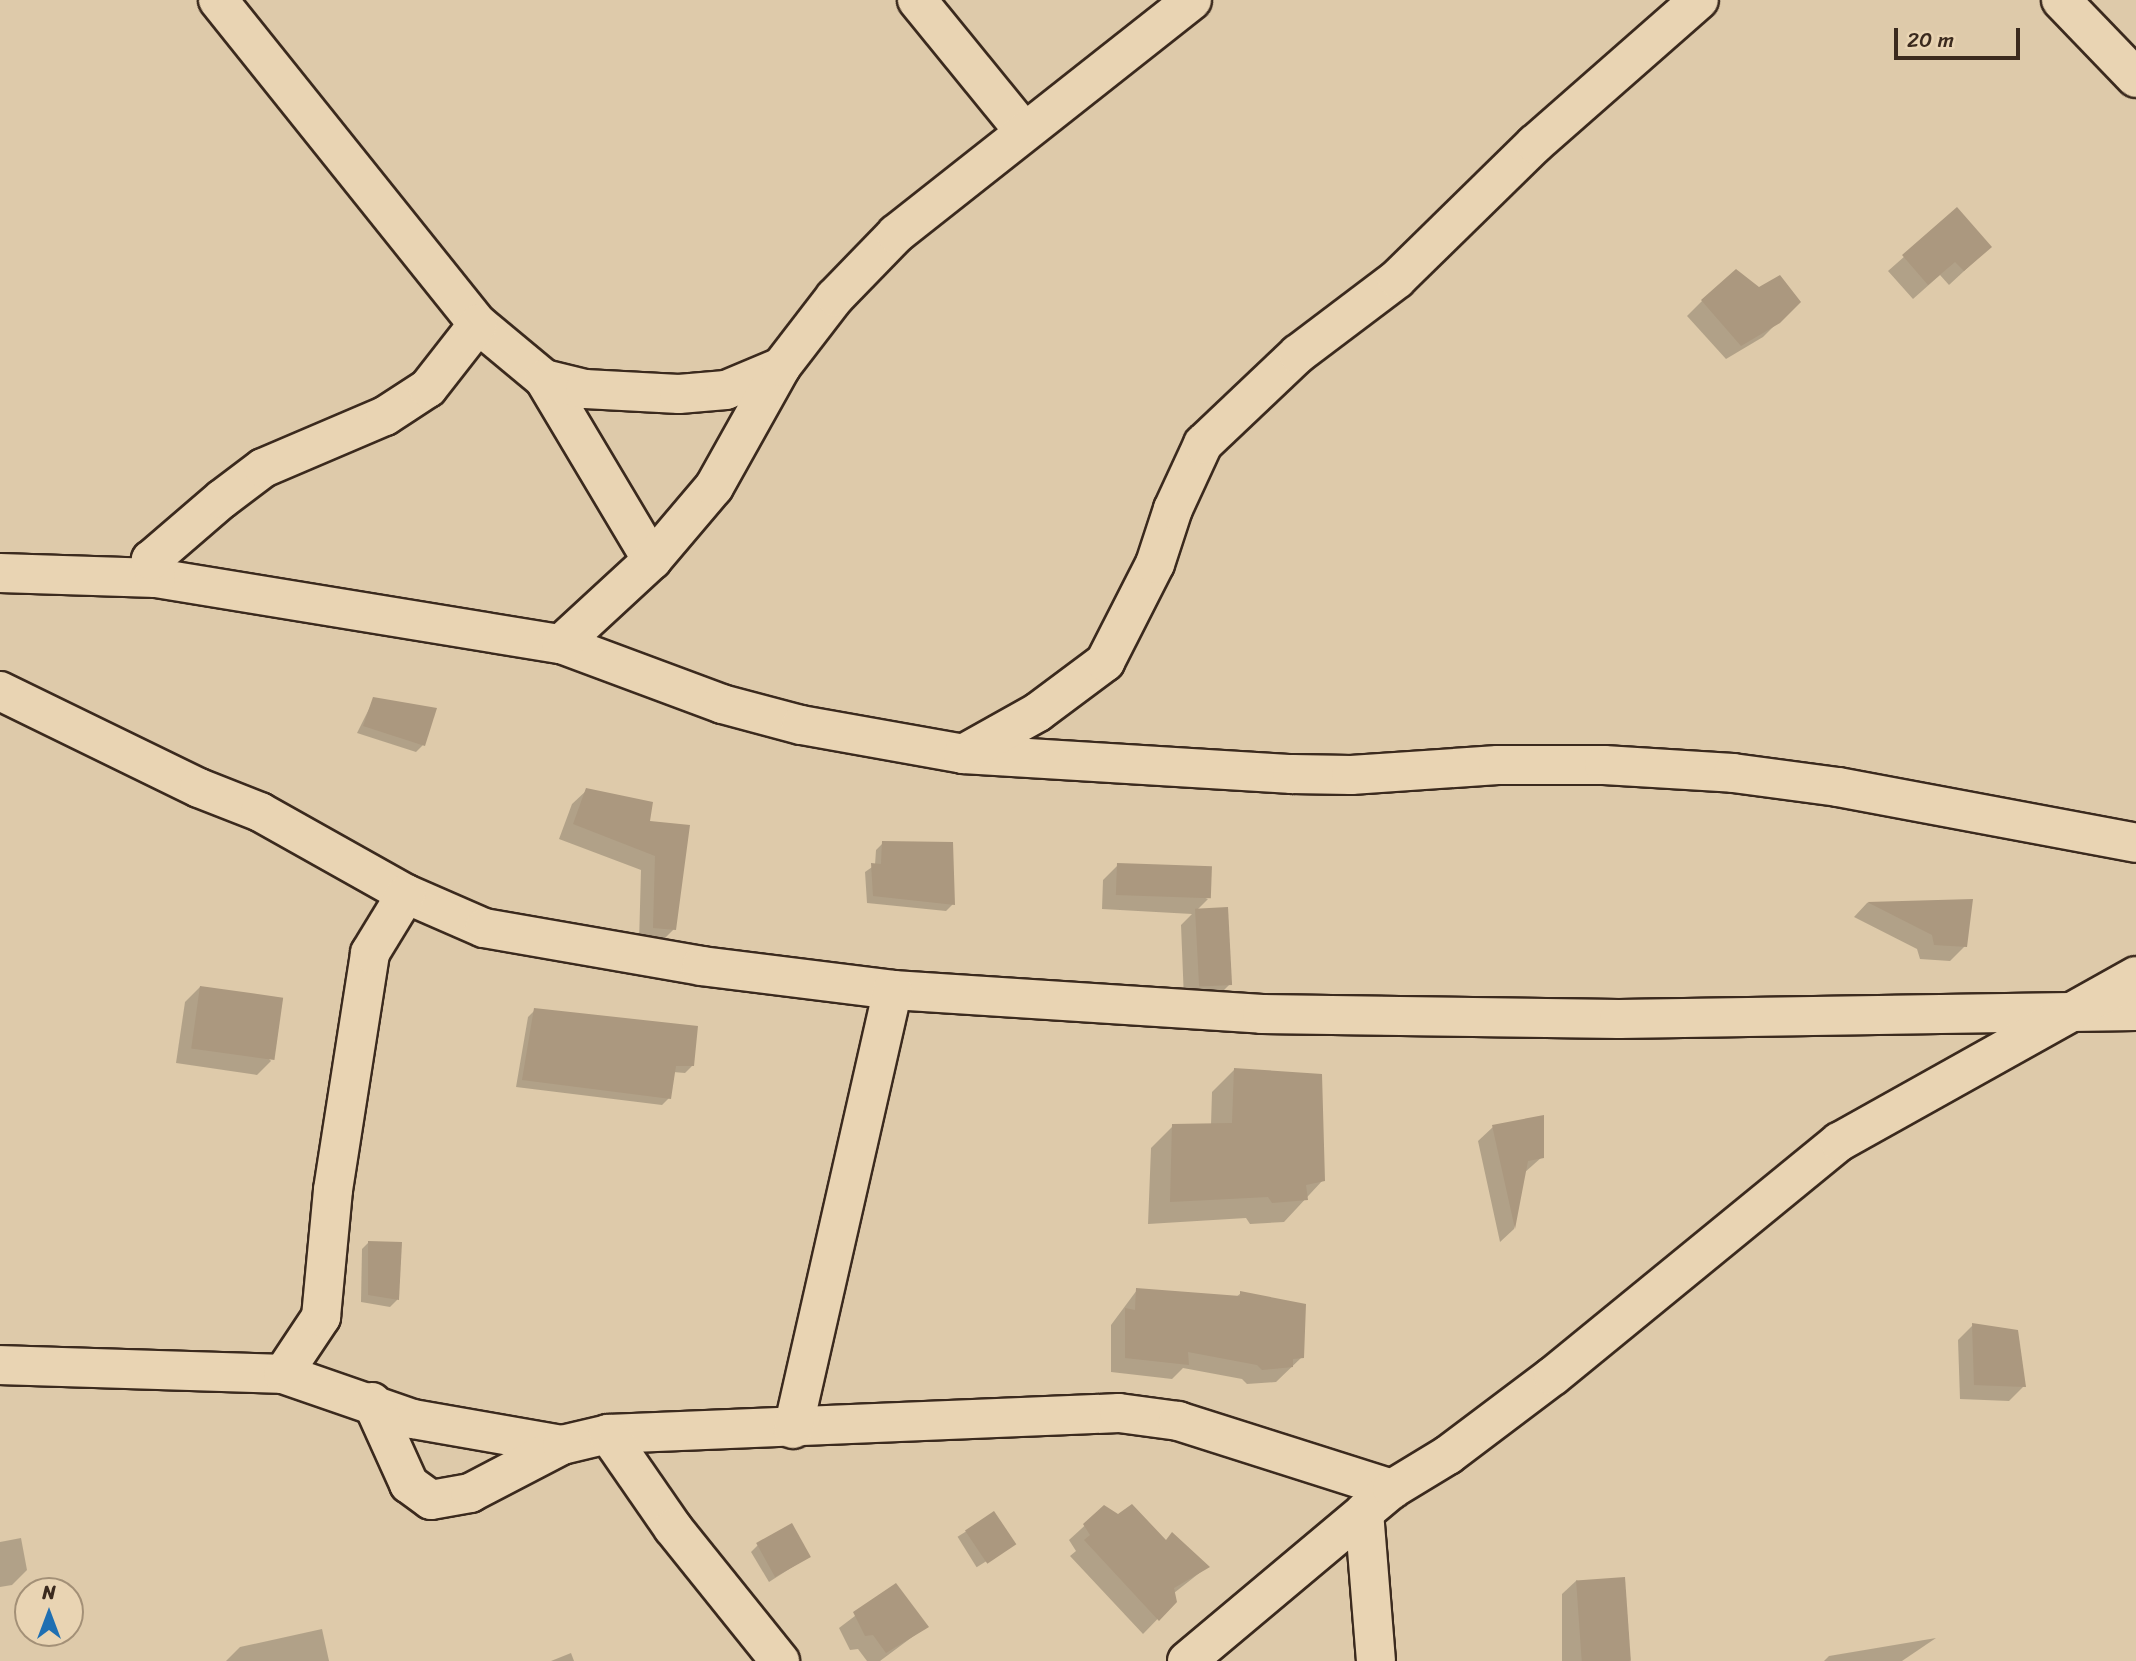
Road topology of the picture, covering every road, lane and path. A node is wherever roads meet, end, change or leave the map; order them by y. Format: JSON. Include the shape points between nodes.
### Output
{"nodes":[{"id":1,"x":218,"y":0,"type":"edge"},
{"id":2,"x":917,"y":0,"type":"edge"},
{"id":3,"x":1192,"y":0,"type":"edge"},
{"id":4,"x":1699,"y":0,"type":"edge"},
{"id":5,"x":2062,"y":0,"type":"edge"},
{"id":6,"x":2136,"y":78,"type":"edge"},
{"id":7,"x":1023,"y":130,"type":"junction"},
{"id":8,"x":478,"y":324,"type":"junction"},
{"id":9,"x":781,"y":367,"type":"junction"},
{"id":10,"x":544,"y":379,"type":"junction"},
{"id":11,"x":652,"y":560,"type":"junction"},
{"id":12,"x":0,"y":573,"type":"edge"},
{"id":13,"x":156,"y":578,"type":"junction"},
{"id":14,"x":561,"y":644,"type":"junction"},
{"id":15,"x":0,"y":691,"type":"edge"},
{"id":16,"x":963,"y":754,"type":"junction"},
{"id":17,"x":2136,"y":843,"type":"edge"},
{"id":18,"x":407,"y":894,"type":"junction"},
{"id":19,"x":2136,"y":976,"type":"edge"},
{"id":20,"x":893,"y":990,"type":"junction"},
{"id":21,"x":2136,"y":1011,"type":"edge"},
{"id":22,"x":2073,"y":1015,"type":"junction"},
{"id":23,"x":0,"y":1366,"type":"edge"},
{"id":24,"x":283,"y":1374,"type":"junction"},
{"id":25,"x":372,"y":1402,"type":"junction"},
{"id":26,"x":793,"y":1429,"type":"junction"},
{"id":27,"x":608,"y":1434,"type":"junction"},
{"id":28,"x":562,"y":1445,"type":"junction"},
{"id":29,"x":1378,"y":1501,"type":"junction"},
{"id":30,"x":780,"y":1661,"type":"edge"},
{"id":31,"x":1187,"y":1661,"type":"edge"},
{"id":32,"x":1376,"y":1661,"type":"edge"}],
"edges":[{"from":1,"to":8,"type":"street"},
{"from":2,"to":7,"type":"street"},
{"from":3,"to":7,"type":"street"},
{"from":4,"to":16,"type":"street","via":[[1535,144],[1397,279],[1298,354],[1203,444],[1173,509],[1155,564],[1105,662],[1038,712]]},
{"from":5,"to":6,"type":"street"},
{"from":7,"to":9,"type":"street","via":[[896,234],[835,297]]},
{"from":8,"to":10,"type":"street"},
{"from":8,"to":13,"type":"street","via":[[428,388],[385,416],[263,468],[222,499],[150,561]]},
{"from":9,"to":10,"type":"street","via":[[726,390],[679,394],[585,389]]},
{"from":9,"to":11,"type":"street","via":[[714,487]]},
{"from":10,"to":11,"type":"street"},
{"from":11,"to":14,"type":"street"},
{"from":12,"to":13,"type":"street"},
{"from":13,"to":14,"type":"street"},
{"from":14,"to":16,"type":"street","via":[[722,704],[801,725]]},
{"from":15,"to":18,"type":"street","via":[[199,788],[260,812]]},
{"from":16,"to":17,"type":"street","via":[[1304,774],[1499,765],[1604,765],[1733,773],[1838,787]]},
{"from":18,"to":20,"type":"street","via":[[484,928],[701,966]]},
{"from":18,"to":24,"type":"street","via":[[370,953],[333,1190],[321,1317]]},
{"from":19,"to":22,"type":"street"},
{"from":20,"to":22,"type":"street","via":[[1262,1014],[1619,1019]]},
{"from":20,"to":26,"type":"street"},
{"from":21,"to":22,"type":"street"},
{"from":22,"to":29,"type":"street","via":[[1839,1142],[1553,1376]]},
{"from":23,"to":24,"type":"street"},
{"from":24,"to":25,"type":"street"},
{"from":25,"to":28,"type":"street","via":[[413,1419]]},
{"from":25,"to":28,"type":"street","via":[[409,1485],[431,1500],[470,1493]]},
{"from":26,"to":27,"type":"street"},
{"from":26,"to":29,"type":"street","via":[[1153,1415]]},
{"from":27,"to":28,"type":"street"},
{"from":27,"to":30,"type":"street","via":[[673,1528]]},
{"from":29,"to":31,"type":"street"},
{"from":29,"to":32,"type":"street"}]}
